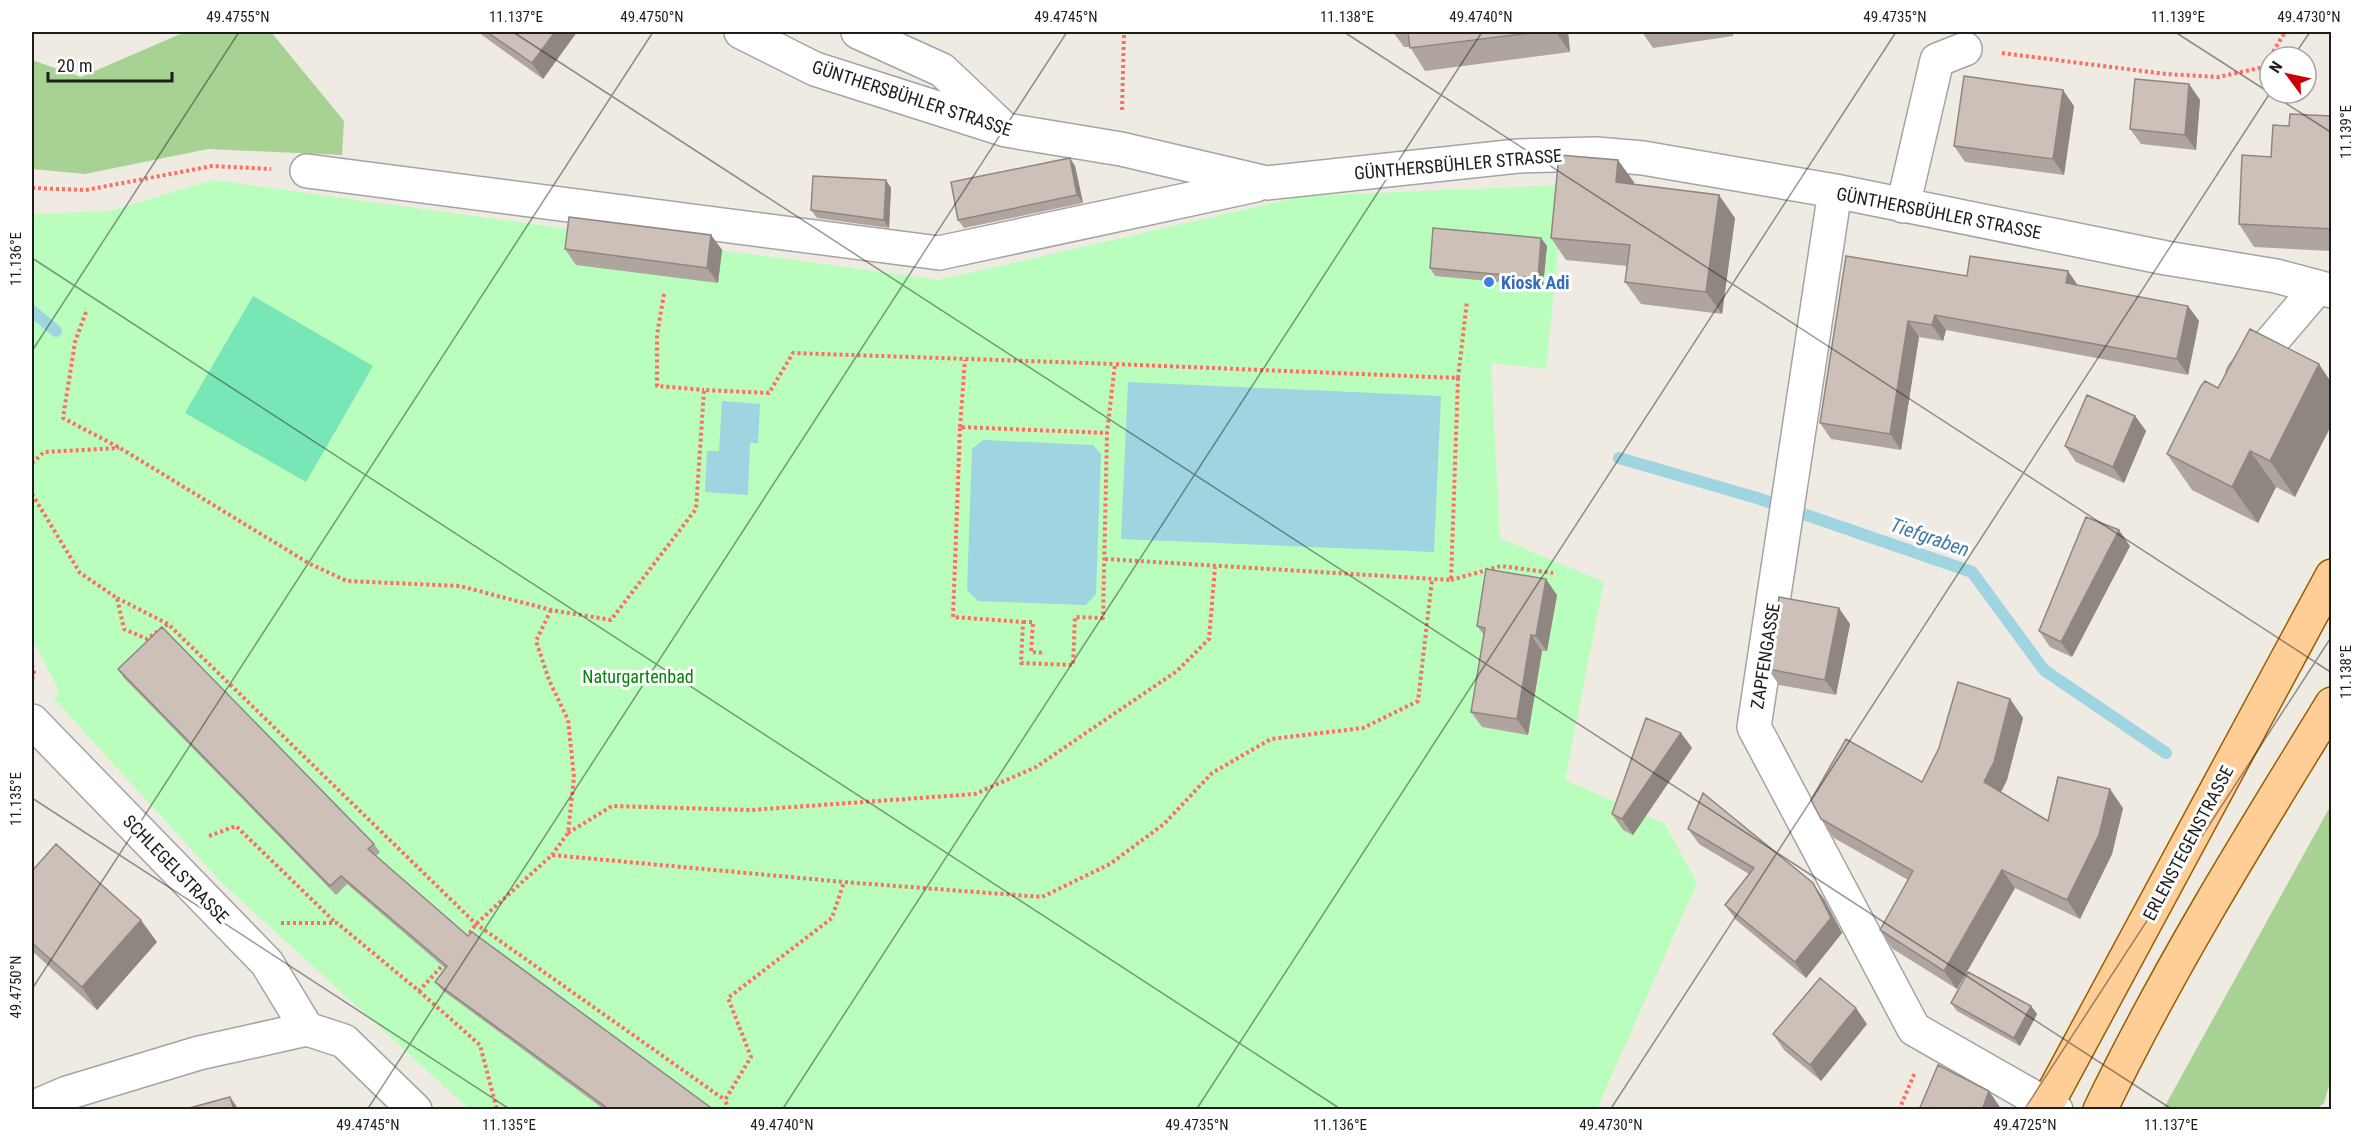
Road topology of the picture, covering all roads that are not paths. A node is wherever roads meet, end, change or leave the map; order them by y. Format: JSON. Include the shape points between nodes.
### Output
{"nodes":[{"id":1,"x":741,"y":32,"type":"edge"},
{"id":2,"x":858,"y":32,"type":"edge"},
{"id":3,"x":1965,"y":49,"type":"road end"},
{"id":4,"x":1006,"y":130,"type":"junction"},
{"id":5,"x":307,"y":171,"type":"road end"},
{"id":6,"x":1267,"y":183,"type":"junction"},
{"id":7,"x":1835,"y":191,"type":"junction"},
{"id":8,"x":1903,"y":206,"type":"junction"},
{"id":9,"x":2325,"y":289,"type":"edge"},
{"id":10,"x":2222,"y":399,"type":"edge"},
{"id":11,"x":2331,"y":576,"type":"edge"},
{"id":12,"x":2331,"y":704,"type":"edge"},
{"id":13,"x":32,"y":721,"type":"edge"},
{"id":14,"x":2170,"y":874,"type":"junction"},
{"id":15,"x":2213,"y":900,"type":"junction"},
{"id":16,"x":307,"y":1029,"type":"junction"},
{"id":17,"x":32,"y":1108,"type":"edge"},
{"id":18,"x":2049,"y":1108,"type":"edge"},
{"id":19,"x":415,"y":1110,"type":"edge"},
{"id":20,"x":2100,"y":1110,"type":"edge"}],
"edges":[{"from":1,"to":4,"type":"street","name":"GÜNTHERSBÜHLER STRASSE","via":[[815,69]]},
{"from":2,"to":4,"type":"street","via":[[942,70]]},
{"from":3,"to":8,"type":"street","via":[[1937,60]]},
{"from":4,"to":6,"type":"street","name":"GÜNTHERSBÜHLER STRASSE","via":[[1121,149]]},
{"from":5,"to":6,"type":"street","via":[[939,253]]},
{"from":6,"to":7,"type":"street","name":"GÜNTHERSBÜHLER STRASSE","via":[[1518,156],[1596,154],[1643,158]]},
{"from":7,"to":8,"type":"street","name":"GÜNTHERSBÜHLER STRASSE"},
{"from":7,"to":18,"type":"street","name":"ZAPFENGASSE","via":[[1754,727],[1914,1029]]},
{"from":8,"to":9,"type":"street","name":"GÜNTHERSBÜHLER STRASSE","via":[[2276,276]]},
{"from":9,"to":10,"type":"street"},
{"from":11,"to":14,"type":"main road","name":"ERLENSTEGENSTRASSE"},
{"from":12,"to":15,"type":"main road"},
{"from":13,"to":16,"type":"street","name":"SCHLEGELSTRASSE","via":[[267,963]]},
{"from":14,"to":15,"type":"main road"},
{"from":14,"to":18,"type":"main road","name":"ERLENSTEGENSTRASSE"},
{"from":15,"to":20,"type":"main road"},
{"from":16,"to":17,"type":"street","via":[[199,1053],[67,1093]]},
{"from":16,"to":19,"type":"street","via":[[344,1041]]}]}
